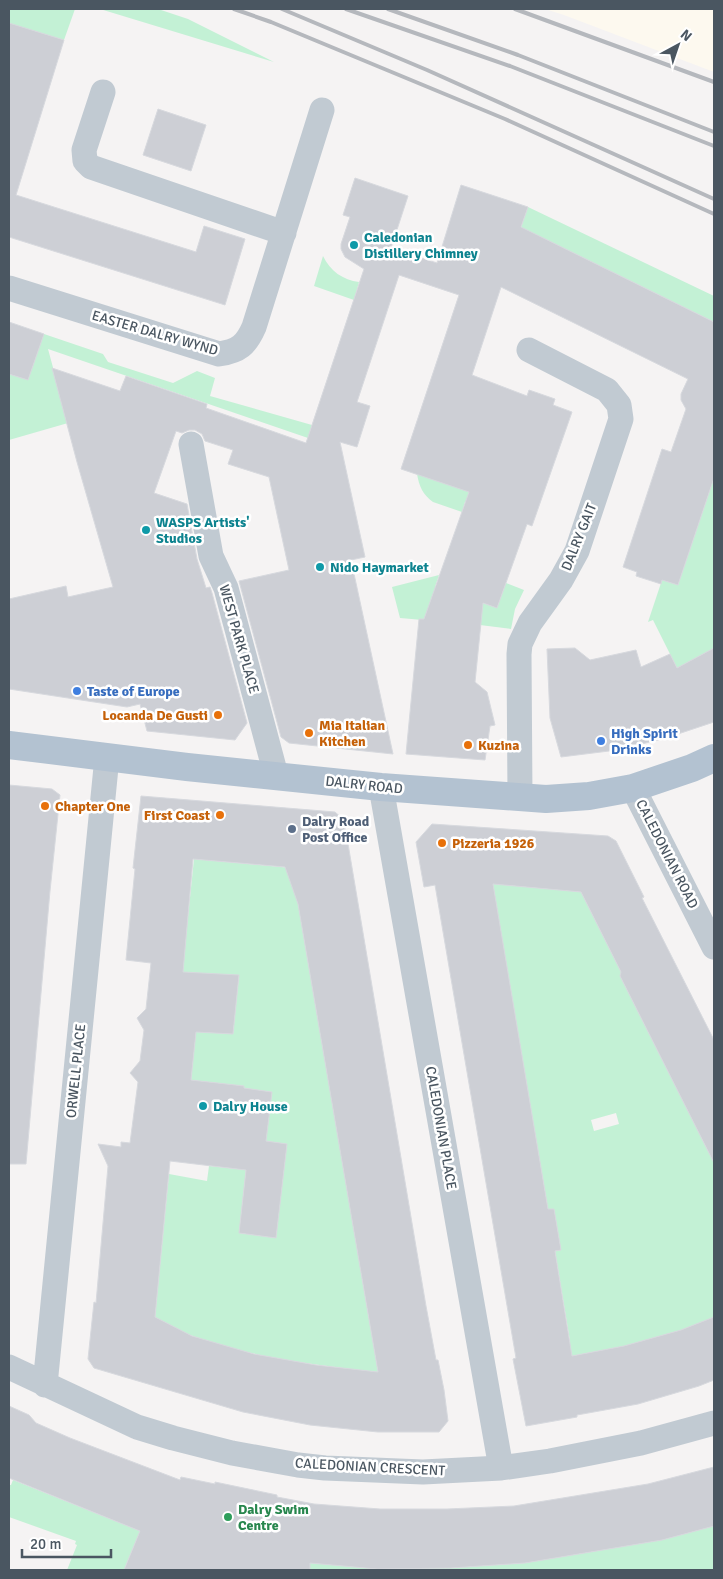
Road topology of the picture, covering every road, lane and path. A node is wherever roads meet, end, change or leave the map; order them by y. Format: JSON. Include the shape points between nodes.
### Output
{"nodes":[{"id":1,"x":103,"y":92,"type":"dead end"},
{"id":2,"x":322,"y":110,"type":"dead end"},
{"id":3,"x":284,"y":233,"type":"junction"},
{"id":4,"x":9,"y":288,"type":"edge"},
{"id":5,"x":529,"y":350,"type":"dead end"},
{"id":6,"x":192,"y":444,"type":"dead end"},
{"id":7,"x":9,"y":744,"type":"edge"},
{"id":8,"x":107,"y":757,"type":"junction"},
{"id":9,"x":714,"y":758,"type":"edge"},
{"id":10,"x":276,"y":776,"type":"junction"},
{"id":11,"x":382,"y":787,"type":"junction"},
{"id":12,"x":633,"y":788,"type":"junction"},
{"id":13,"x":520,"y":798,"type":"junction"},
{"id":14,"x":714,"y":947,"type":"edge"},
{"id":15,"x":9,"y":1367,"type":"edge"},
{"id":16,"x":45,"y":1385,"type":"junction"},
{"id":17,"x":714,"y":1423,"type":"edge"},
{"id":18,"x":500,"y":1468,"type":"junction"}],
"edges":[{"from":1,"to":3,"type":"street","via":[[84,150],[91,167]]},
{"from":2,"to":3,"type":"street","name":"EASTER DALRY WYND"},
{"from":3,"to":4,"type":"street","name":"EASTER DALRY WYND","via":[[249,339],[231,352],[219,354]]},
{"from":5,"to":13,"type":"street","name":"DALRY GAIT","via":[[607,390],[619,405],[621,419],[576,551],[520,644]]},
{"from":6,"to":10,"type":"street","name":"WEST PARK PLACE","via":[[211,556],[226,588]]},
{"from":7,"to":8,"type":"main road","name":"DALRY ROAD"},
{"from":8,"to":10,"type":"main road","name":"DALRY ROAD"},
{"from":8,"to":16,"type":"street","name":"ORWELL PLACE"},
{"from":9,"to":12,"type":"main road","name":"DALRY ROAD"},
{"from":10,"to":11,"type":"main road","name":"DALRY ROAD"},
{"from":11,"to":13,"type":"main road","name":"DALRY ROAD"},
{"from":11,"to":18,"type":"street","name":"CALEDONIAN PLACE"},
{"from":12,"to":13,"type":"main road","name":"DALRY ROAD","via":[[570,798]]},
{"from":12,"to":14,"type":"street","name":"CALEDONIAN ROAD"},
{"from":15,"to":16,"type":"street","name":"CALEDONIAN CRESCENT"},
{"from":16,"to":18,"type":"street","name":"CALEDONIAN CRESCENT","via":[[136,1427],[258,1459],[325,1468],[407,1472]]},
{"from":17,"to":18,"type":"street","name":"CALEDONIAN CRESCENT","via":[[641,1444]]}]}
